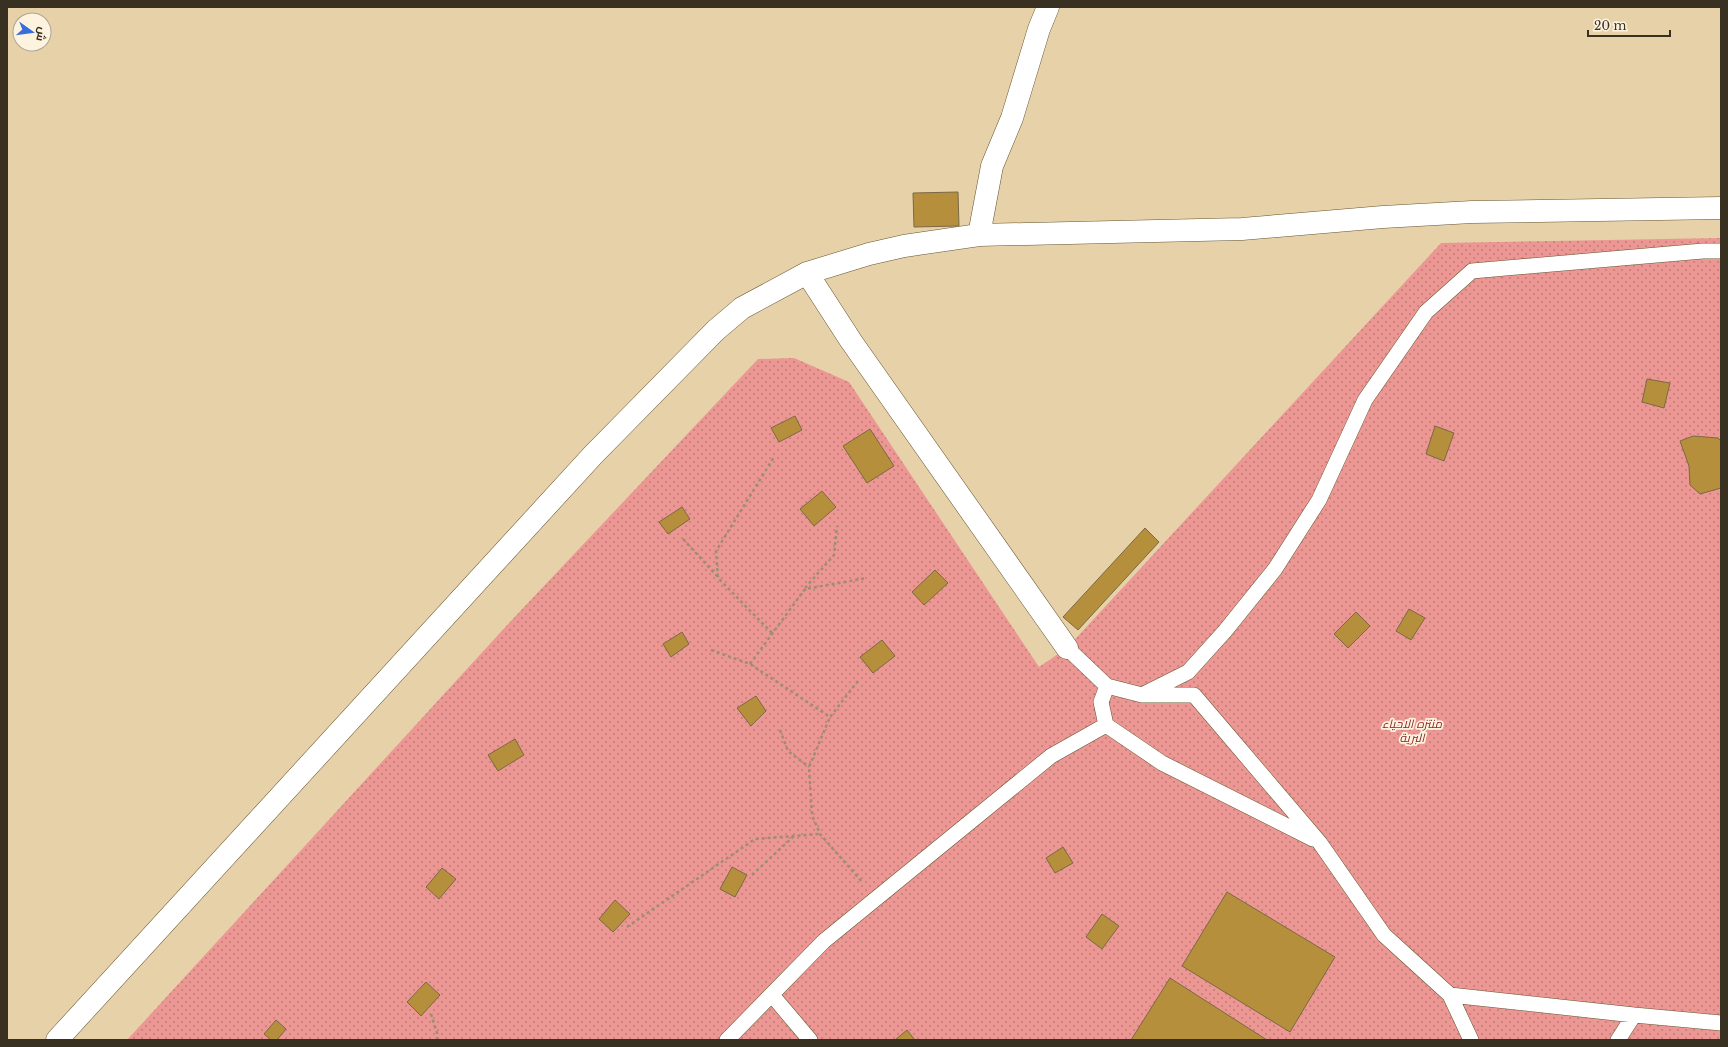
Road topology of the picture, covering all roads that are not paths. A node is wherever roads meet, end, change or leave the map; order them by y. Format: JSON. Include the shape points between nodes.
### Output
{"nodes":[{"id":1,"x":1048,"y":7,"type":"edge"},
{"id":2,"x":1721,"y":208,"type":"edge"},
{"id":3,"x":979,"y":235,"type":"junction"},
{"id":4,"x":1721,"y":251,"type":"edge"},
{"id":5,"x":807,"y":273,"type":"junction"},
{"id":6,"x":1067,"y":648,"type":"joint"},
{"id":7,"x":1107,"y":686,"type":"junction"},
{"id":8,"x":1142,"y":695,"type":"junction"},
{"id":9,"x":1106,"y":725,"type":"junction"},
{"id":10,"x":1320,"y":843,"type":"junction"},
{"id":11,"x":772,"y":995,"type":"junction"},
{"id":12,"x":1450,"y":995,"type":"junction"},
{"id":13,"x":1634,"y":1016,"type":"junction"},
{"id":14,"x":1721,"y":1023,"type":"edge"},
{"id":15,"x":57,"y":1040,"type":"edge"},
{"id":16,"x":727,"y":1040,"type":"edge"},
{"id":17,"x":810,"y":1040,"type":"edge"},
{"id":18,"x":1471,"y":1040,"type":"edge"},
{"id":19,"x":1618,"y":1040,"type":"edge"}],
"edges":[{"from":1,"to":3,"type":"street","via":[[1012,118],[992,166]]},
{"from":2,"to":3,"type":"street","via":[[1472,212],[1242,229]]},
{"from":3,"to":5,"type":"street","via":[[883,251]]},
{"from":4,"to":8,"type":"lane","via":[[1472,271],[1426,312],[1365,400],[1319,500],[1275,569],[1188,672]]},
{"from":5,"to":6,"type":"street","via":[[851,342]]},
{"from":5,"to":15,"type":"street","via":[[736,312],[593,455]]},
{"from":6,"to":7,"type":"lane"},
{"from":7,"to":8,"type":"lane"},
{"from":7,"to":9,"type":"lane","via":[[1101,702]]},
{"from":8,"to":10,"type":"lane","via":[[1194,695]]},
{"from":9,"to":10,"type":"lane","via":[[1162,763]]},
{"from":9,"to":11,"type":"lane","via":[[1051,756],[824,941]]},
{"from":10,"to":12,"type":"lane","via":[[1384,935]]},
{"from":11,"to":16,"type":"lane"},
{"from":11,"to":17,"type":"lane"},
{"from":12,"to":13,"type":"lane"},
{"from":12,"to":18,"type":"lane"},
{"from":13,"to":14,"type":"lane"},
{"from":13,"to":19,"type":"lane"}]}
